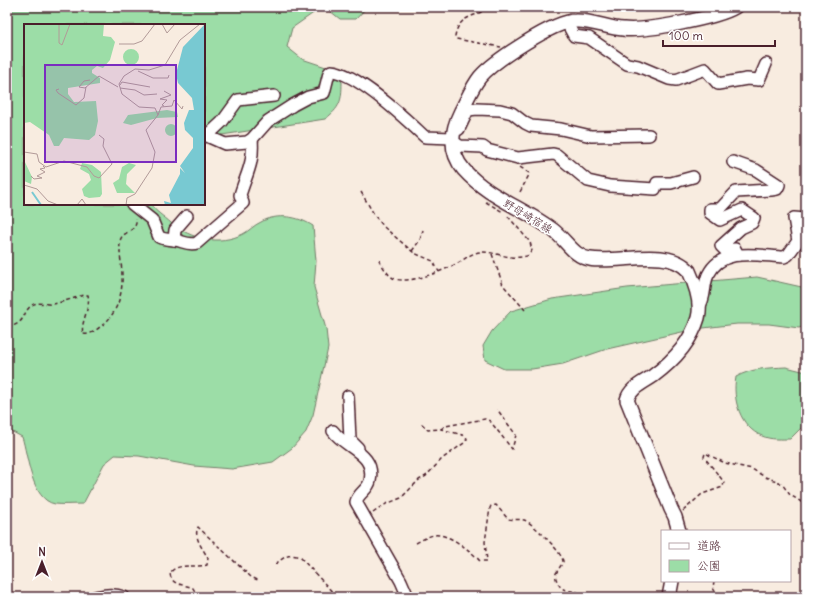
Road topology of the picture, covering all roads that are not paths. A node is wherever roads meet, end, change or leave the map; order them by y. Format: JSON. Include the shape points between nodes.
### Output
{"nodes":[{"id":1,"x":735,"y":7,"type":"edge"},
{"id":2,"x":567,"y":23,"type":"junction"},
{"id":3,"x":766,"y":64,"type":"dead end"},
{"id":4,"x":274,"y":96,"type":"dead end"},
{"id":5,"x":649,"y":135,"type":"dead end"},
{"id":6,"x":452,"y":137,"type":"junction"},
{"id":7,"x":252,"y":140,"type":"junction"},
{"id":8,"x":733,"y":162,"type":"dead end"},
{"id":9,"x":693,"y":177,"type":"dead end"},
{"id":10,"x":134,"y":206,"type":"edge"},
{"id":11,"x":187,"y":216,"type":"dead end"},
{"id":12,"x":806,"y":220,"type":"edge"},
{"id":13,"x":174,"y":240,"type":"junction"},
{"id":14,"x":738,"y":255,"type":"junction"},
{"id":15,"x":699,"y":308,"type":"junction"},
{"id":16,"x":348,"y":396,"type":"dead end"},
{"id":17,"x":333,"y":431,"type":"dead end"},
{"id":18,"x":366,"y":457,"type":"junction"},
{"id":19,"x":679,"y":530,"type":"edge"},
{"id":20,"x":672,"y":582,"type":"edge"},
{"id":21,"x":94,"y":597,"type":"edge"},
{"id":22,"x":124,"y":597,"type":"edge"},
{"id":23,"x":408,"y":597,"type":"edge"},
{"id":24,"x":669,"y":597,"type":"edge"}],
"edges":[{"from":1,"to":2,"type":"main road","via":[[709,17],[641,29],[624,30],[578,21]]},
{"from":2,"to":3,"type":"street","via":[[574,36],[589,38],[627,64],[669,79],[676,80],[705,69],[718,84],[747,79],[759,80]]},
{"from":2,"to":6,"type":"main road","via":[[541,34],[497,62],[480,78],[456,120]]},
{"from":4,"to":7,"type":"street","via":[[238,100],[222,122],[206,135],[225,144],[240,144]]},
{"from":5,"to":6,"type":"street","via":[[582,134],[531,126],[512,113],[477,108],[468,110]]},
{"from":6,"to":7,"type":"street","via":[[425,137],[368,89],[339,73],[331,72],[324,93],[308,97],[268,121]]},
{"from":6,"to":9,"type":"street","via":[[460,146],[483,147],[518,158],[557,155],[588,181],[610,186],[655,189],[657,183]]},
{"from":6,"to":15,"type":"main road","name":"野母崎宿線","via":[[457,159],[476,183],[502,201],[546,225],[584,258],[600,261],[655,258],[673,260],[683,265],[692,278]]},
{"from":7,"to":13,"type":"street","via":[[251,166],[240,195],[243,203],[197,243],[191,245]]},
{"from":8,"to":14,"type":"street","via":[[756,170],[779,185],[777,189],[771,190],[736,192],[720,209],[710,209],[710,213],[720,220],[742,210],[754,218],[752,223],[740,228],[721,246],[725,250],[735,248]]},
{"from":10,"to":13,"type":"street","via":[[152,220],[159,237]]},
{"from":11,"to":13,"type":"street","via":[[176,230]]},
{"from":12,"to":14,"type":"street","via":[[794,218],[798,241],[788,255]]},
{"from":14,"to":15,"type":"street","via":[[723,260],[712,269]]},
{"from":15,"to":19,"type":"main road","via":[[698,318],[678,354],[665,367],[631,391],[627,400],[676,517]]},
{"from":16,"to":18,"type":"street","via":[[350,440]]},
{"from":17,"to":18,"type":"street","via":[[338,438]]},
{"from":18,"to":23,"type":"street","via":[[370,480],[356,502]]},
{"from":20,"to":24,"type":"main road"},
{"from":21,"to":22,"type":"street","via":[[117,594]]}]}
